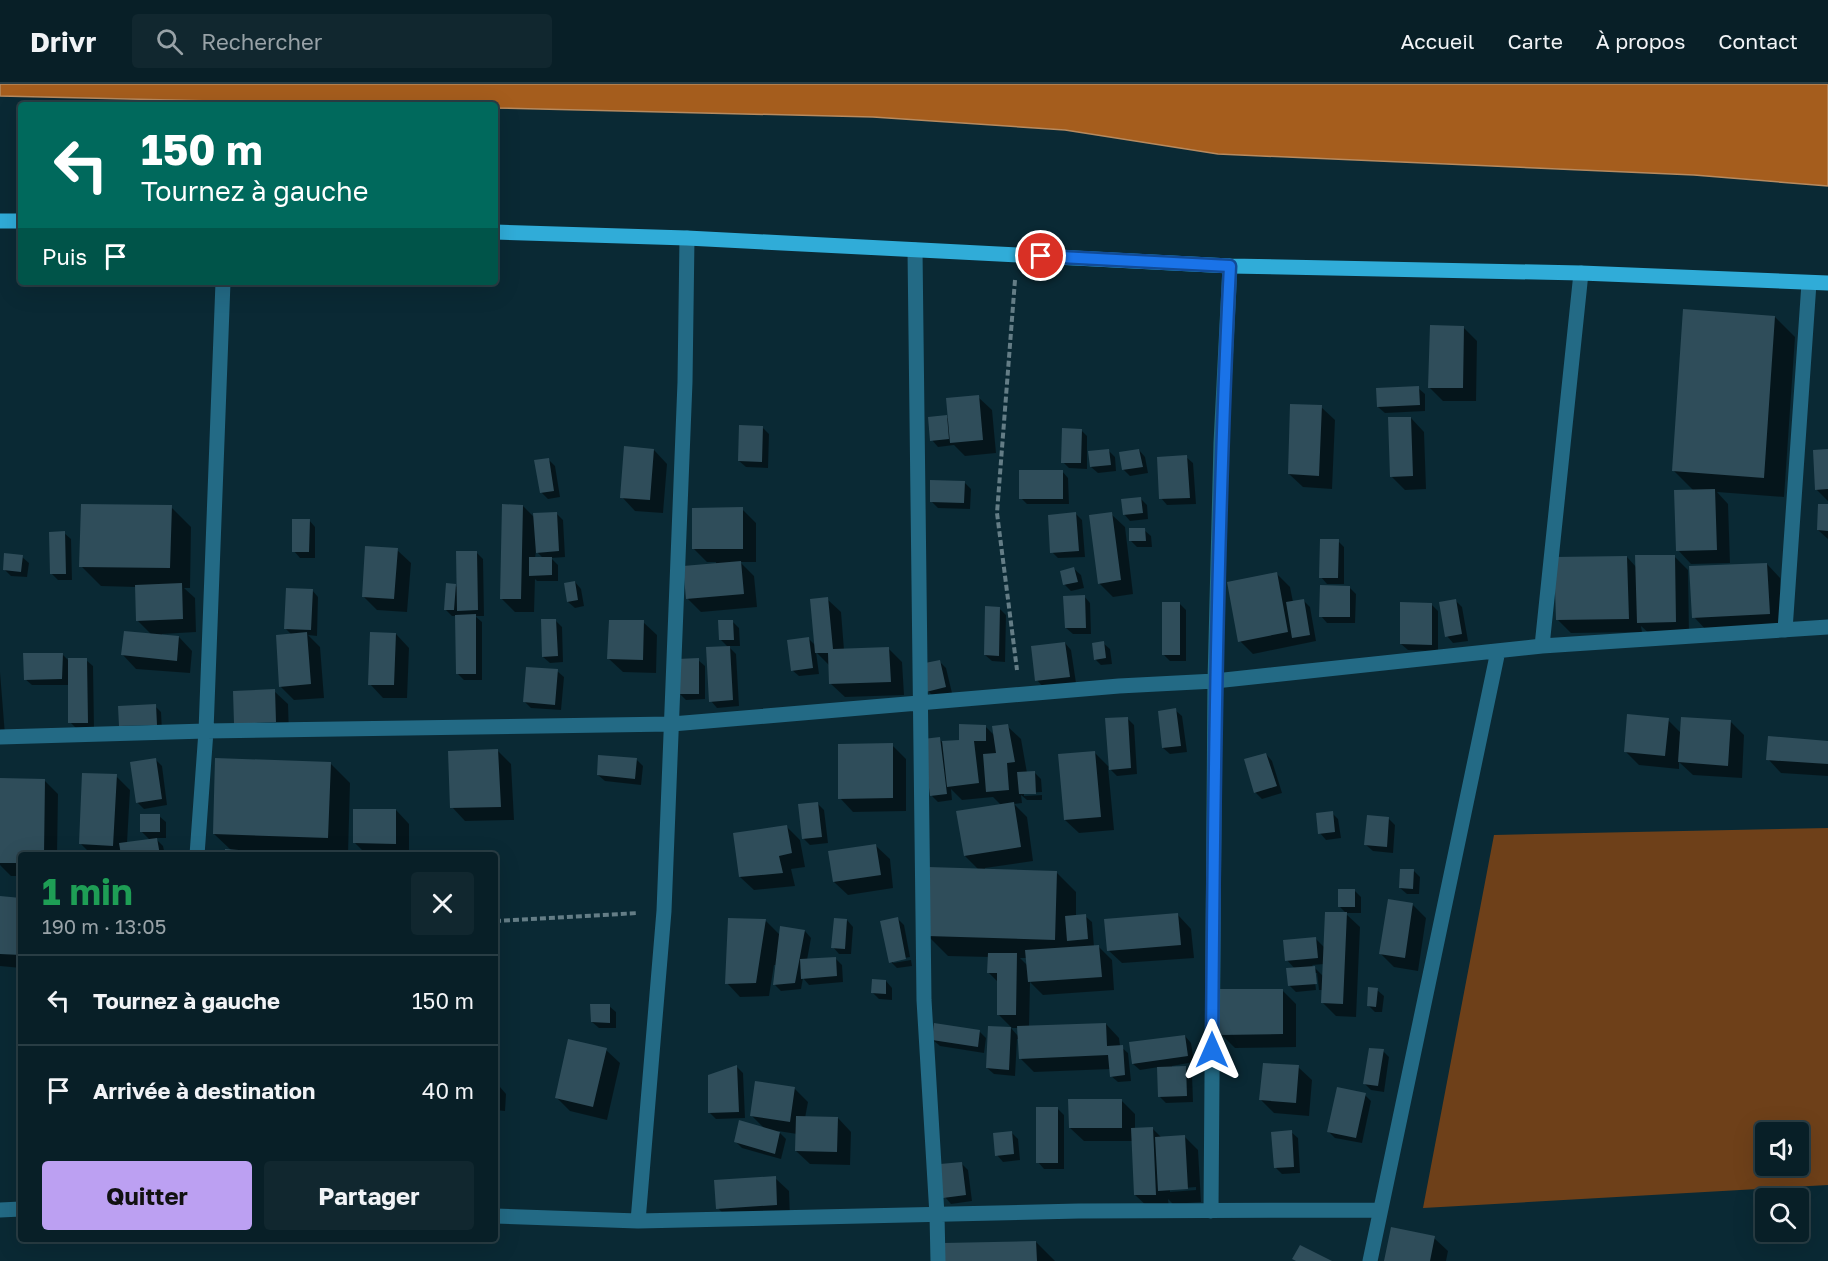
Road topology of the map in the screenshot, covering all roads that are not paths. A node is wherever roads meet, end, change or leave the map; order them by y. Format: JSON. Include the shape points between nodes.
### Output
{"nodes":[{"id":1,"x":0,"y":221,"type":"edge"},
{"id":2,"x":18,"y":221,"type":"edge"},
{"id":3,"x":498,"y":232,"type":"edge"},
{"id":4,"x":687,"y":238,"type":"junction"},
{"id":5,"x":915,"y":250,"type":"junction"},
{"id":6,"x":1230,"y":266,"type":"junction"},
{"id":7,"x":1581,"y":273,"type":"junction"},
{"id":8,"x":1809,"y":282,"type":"junction"},
{"id":9,"x":1828,"y":283,"type":"edge"},
{"id":10,"x":223,"y":285,"type":"edge"},
{"id":11,"x":1828,"y":627,"type":"edge"},
{"id":12,"x":1785,"y":630,"type":"junction"},
{"id":13,"x":1542,"y":646,"type":"junction"},
{"id":14,"x":1498,"y":651,"type":"junction"},
{"id":15,"x":1215,"y":681,"type":"junction"},
{"id":16,"x":919,"y":704,"type":"junction"},
{"id":17,"x":672,"y":724,"type":"junction"},
{"id":18,"x":206,"y":731,"type":"junction"},
{"id":19,"x":0,"y":737,"type":"edge"},
{"id":20,"x":197,"y":852,"type":"edge"},
{"id":21,"x":18,"y":1209,"type":"edge"},
{"id":22,"x":0,"y":1210,"type":"edge"},
{"id":23,"x":1380,"y":1210,"type":"junction"},
{"id":24,"x":1211,"y":1211,"type":"junction"},
{"id":25,"x":498,"y":1215,"type":"edge"},
{"id":26,"x":937,"y":1215,"type":"junction"},
{"id":27,"x":638,"y":1221,"type":"junction"},
{"id":28,"x":938,"y":1261,"type":"edge"},
{"id":29,"x":1370,"y":1261,"type":"edge"}],
"edges":[{"from":1,"to":2,"type":"main road"},
{"from":3,"to":4,"type":"main road"},
{"from":4,"to":5,"type":"main road"},
{"from":4,"to":17,"type":"street","via":[[686,382]]},
{"from":5,"to":6,"type":"main road"},
{"from":5,"to":16,"type":"street"},
{"from":6,"to":7,"type":"main road"},
{"from":6,"to":15,"type":"street"},
{"from":7,"to":8,"type":"main road"},
{"from":7,"to":13,"type":"street"},
{"from":8,"to":9,"type":"main road"},
{"from":8,"to":12,"type":"street"},
{"from":10,"to":18,"type":"street"},
{"from":11,"to":12,"type":"street"},
{"from":12,"to":13,"type":"street"},
{"from":13,"to":14,"type":"street"},
{"from":14,"to":15,"type":"street"},
{"from":14,"to":23,"type":"street"},
{"from":15,"to":16,"type":"street"},
{"from":15,"to":24,"type":"street"},
{"from":16,"to":17,"type":"street"},
{"from":16,"to":26,"type":"street","via":[[924,1000]]},
{"from":17,"to":18,"type":"street"},
{"from":17,"to":27,"type":"street","via":[[664,911]]},
{"from":18,"to":19,"type":"street"},
{"from":18,"to":20,"type":"street"},
{"from":21,"to":22,"type":"street"},
{"from":23,"to":24,"type":"street"},
{"from":23,"to":29,"type":"street"},
{"from":24,"to":26,"type":"street"},
{"from":25,"to":27,"type":"street"},
{"from":26,"to":27,"type":"street"},
{"from":26,"to":28,"type":"street"}]}
